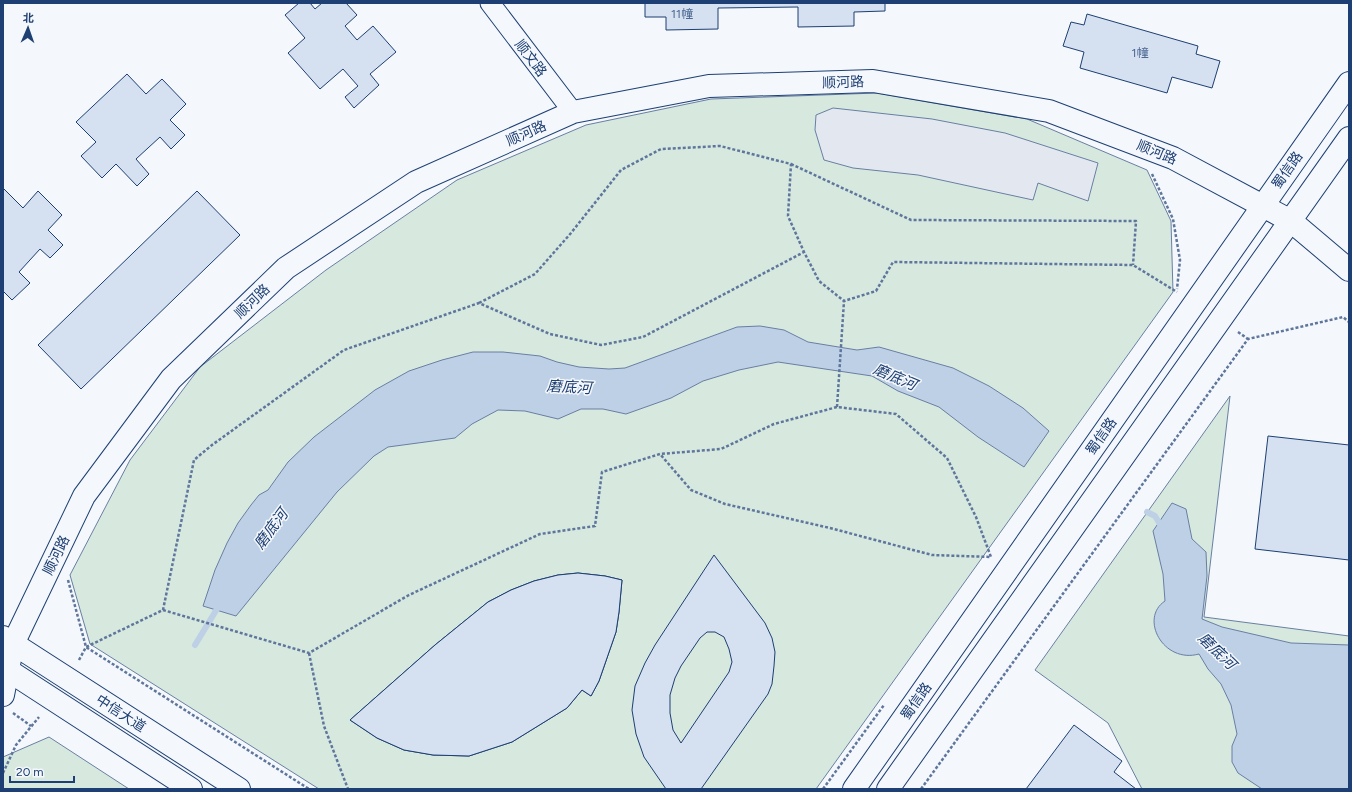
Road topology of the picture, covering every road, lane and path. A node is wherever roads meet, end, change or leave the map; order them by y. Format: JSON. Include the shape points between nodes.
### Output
{"nodes":[{"id":1,"x":490,"y":3,"type":"edge"},
{"id":2,"x":1349,"y":83,"type":"edge"},
{"id":3,"x":573,"y":112,"type":"junction"},
{"id":4,"x":1349,"y":138,"type":"edge"},
{"id":5,"x":791,"y":164,"type":"junction"},
{"id":6,"x":1152,"y":173,"type":"dead end"},
{"id":7,"x":1263,"y":205,"type":"junction"},
{"id":8,"x":1291,"y":220,"type":"junction"},
{"id":9,"x":804,"y":252,"type":"junction"},
{"id":10,"x":1133,"y":265,"type":"junction"},
{"id":11,"x":1349,"y":270,"type":"edge"},
{"id":12,"x":1185,"y":297,"type":"junction"},
{"id":13,"x":844,"y":301,"type":"junction"},
{"id":14,"x":479,"y":303,"type":"junction"},
{"id":15,"x":1220,"y":320,"type":"junction"},
{"id":16,"x":1349,"y":322,"type":"edge"},
{"id":17,"x":1248,"y":339,"type":"junction"},
{"id":18,"x":837,"y":406,"type":"junction"},
{"id":19,"x":660,"y":454,"type":"junction"},
{"id":20,"x":66,"y":575,"type":"dead end"},
{"id":21,"x":163,"y":610,"type":"junction"},
{"id":22,"x":8,"y":641,"type":"edge"},
{"id":23,"x":86,"y":647,"type":"junction"},
{"id":24,"x":309,"y":653,"type":"junction"},
{"id":25,"x":5,"y":669,"type":"edge"},
{"id":26,"x":68,"y":679,"type":"junction"},
{"id":27,"x":52,"y":700,"type":"junction"},
{"id":28,"x":6,"y":703,"type":"edge"},
{"id":29,"x":32,"y":726,"type":"junction"},
{"id":30,"x":3,"y":773,"type":"edge"},
{"id":31,"x":191,"y":789,"type":"edge"},
{"id":32,"x":239,"y":789,"type":"edge"},
{"id":33,"x":309,"y":789,"type":"edge"},
{"id":34,"x":348,"y":789,"type":"edge"},
{"id":35,"x":854,"y":789,"type":"edge"},
{"id":36,"x":888,"y":789,"type":"edge"},
{"id":37,"x":922,"y":789,"type":"edge"}],
"edges":[{"from":1,"to":3,"type":"street","name":"顺文路"},
{"from":2,"to":7,"type":"main road","name":"蜀信路"},
{"from":3,"to":7,"type":"main road","name":"顺河路","via":[[708,86],[874,81],[1049,111],[1173,158]]},
{"from":3,"to":22,"type":"main road","name":"顺河路","via":[[416,182],[286,268],[171,379],[84,496]]},
{"from":4,"to":8,"type":"main road","name":"蜀信路"},
{"from":5,"to":9,"type":"path","via":[[788,216]]},
{"from":5,"to":10,"type":"path","via":[[911,220],[1136,221]]},
{"from":5,"to":14,"type":"path","via":[[720,146],[661,148],[621,170],[535,274]]},
{"from":6,"to":12,"type":"path","via":[[1173,219]]},
{"from":7,"to":8,"type":"main road","name":"顺河路"},
{"from":7,"to":12,"type":"main road","name":"蜀信路"},
{"from":8,"to":11,"type":"main road","name":"顺河路"},
{"from":8,"to":15,"type":"main road","name":"蜀信路"},
{"from":9,"to":13,"type":"path","via":[[819,281]]},
{"from":9,"to":14,"type":"path","via":[[643,337],[601,345],[550,334]]},
{"from":10,"to":12,"type":"path"},
{"from":10,"to":13,"type":"path","via":[[892,262],[876,291]]},
{"from":12,"to":35,"type":"main road","name":"蜀信路"},
{"from":13,"to":18,"type":"path"},
{"from":14,"to":21,"type":"path","via":[[344,350],[194,460]]},
{"from":15,"to":17,"type":"path"},
{"from":15,"to":36,"type":"main road","name":"蜀信路"},
{"from":16,"to":17,"type":"path","via":[[1343,317]]},
{"from":17,"to":37,"type":"path"},
{"from":18,"to":19,"type":"path","via":[[774,424],[721,449]]},
{"from":18,"to":19,"type":"path","via":[[896,414],[947,458],[976,518],[991,557],[932,555],[725,504],[691,490]]},
{"from":19,"to":24,"type":"path","via":[[602,472],[595,526],[540,534],[409,595]]},
{"from":20,"to":23,"type":"path"},
{"from":21,"to":23,"type":"path"},
{"from":21,"to":24,"type":"path"},
{"from":22,"to":25,"type":"main road","name":"顺河路"},
{"from":22,"to":26,"type":"main road","name":"中信大道"},
{"from":23,"to":26,"type":"path"},
{"from":23,"to":33,"type":"path"},
{"from":24,"to":34,"type":"path","via":[[324,726]]},
{"from":25,"to":27,"type":"main road","name":"中信大道"},
{"from":25,"to":28,"type":"main road","name":"顺河路"},
{"from":26,"to":32,"type":"main road","name":"中信大道"},
{"from":27,"to":29,"type":"path"},
{"from":27,"to":31,"type":"main road","name":"中信大道"},
{"from":28,"to":29,"type":"path"},
{"from":29,"to":30,"type":"path","via":[[16,745]]}]}
